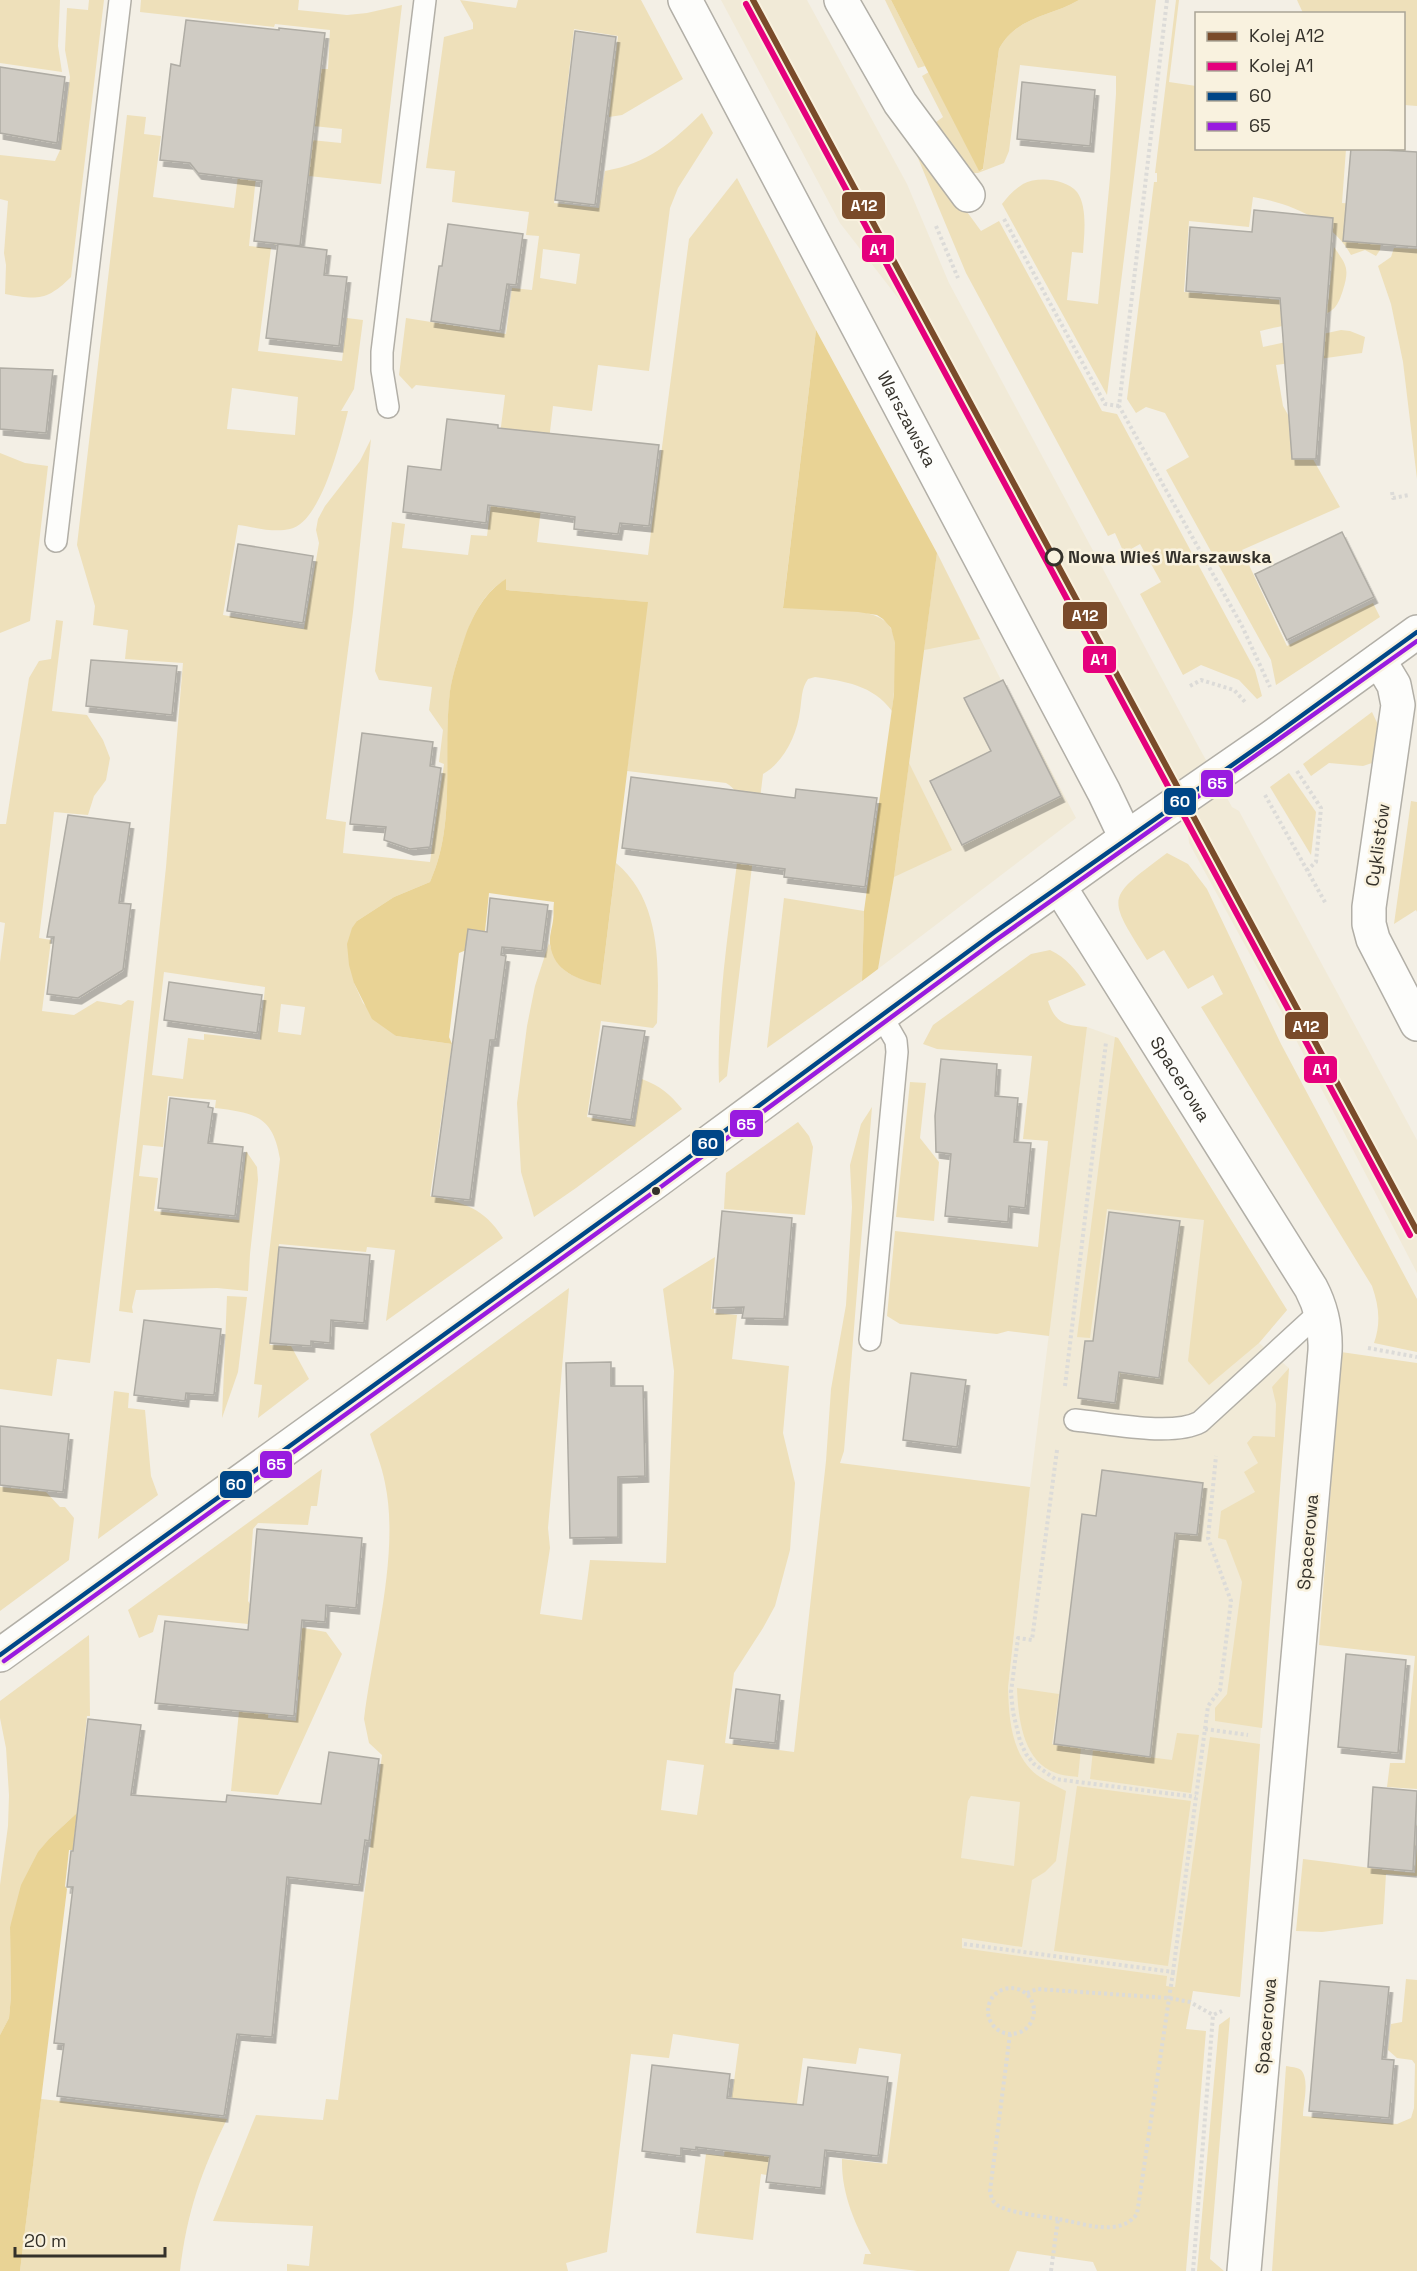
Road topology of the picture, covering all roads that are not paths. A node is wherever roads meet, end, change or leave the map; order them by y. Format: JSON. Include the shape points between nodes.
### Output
{"nodes":[{"id":1,"x":120,"y":0,"type":"edge"},
{"id":2,"x":425,"y":0,"type":"edge"},
{"id":3,"x":685,"y":0,"type":"edge"},
{"id":4,"x":840,"y":0,"type":"edge"},
{"id":5,"x":968,"y":195,"type":"road end"},
{"id":6,"x":388,"y":407,"type":"dead end"},
{"id":7,"x":56,"y":541,"type":"dead end"},
{"id":8,"x":1417,"y":632,"type":"edge"},
{"id":9,"x":1379,"y":660,"type":"junction"},
{"id":10,"x":1126,"y":838,"type":"junction"},
{"id":11,"x":1059,"y":886,"type":"junction"},
{"id":12,"x":881,"y":1015,"type":"junction"},
{"id":13,"x":1417,"y":1024,"type":"edge"},
{"id":14,"x":1322,"y":1311,"type":"junction"},
{"id":15,"x":870,"y":1340,"type":"dead end"},
{"id":16,"x":1075,"y":1420,"type":"dead end"},
{"id":17,"x":0,"y":1654,"type":"edge"},
{"id":18,"x":1244,"y":2271,"type":"edge"}],
"edges":[{"from":1,"to":7,"type":"lane"},
{"from":2,"to":6,"type":"lane","via":[[382,352]]},
{"from":3,"to":10,"type":"street","name":"Warszawska"},
{"from":4,"to":5,"type":"street","via":[[900,103]]},
{"from":8,"to":9,"type":"street"},
{"from":9,"to":10,"type":"street"},
{"from":9,"to":13,"type":"street","name":"Cyklistów","via":[[1394,686],[1398,705],[1369,924]]},
{"from":10,"to":11,"type":"street"},
{"from":11,"to":12,"type":"street"},
{"from":11,"to":14,"type":"street","name":"Spacerowa"},
{"from":12,"to":15,"type":"lane","via":[[896,1041],[897,1052]]},
{"from":12,"to":17,"type":"street"},
{"from":14,"to":16,"type":"lane","via":[[1200,1422],[1168,1430]]},
{"from":14,"to":18,"type":"street","name":"Spacerowa","via":[[1324,1351]]}]}
